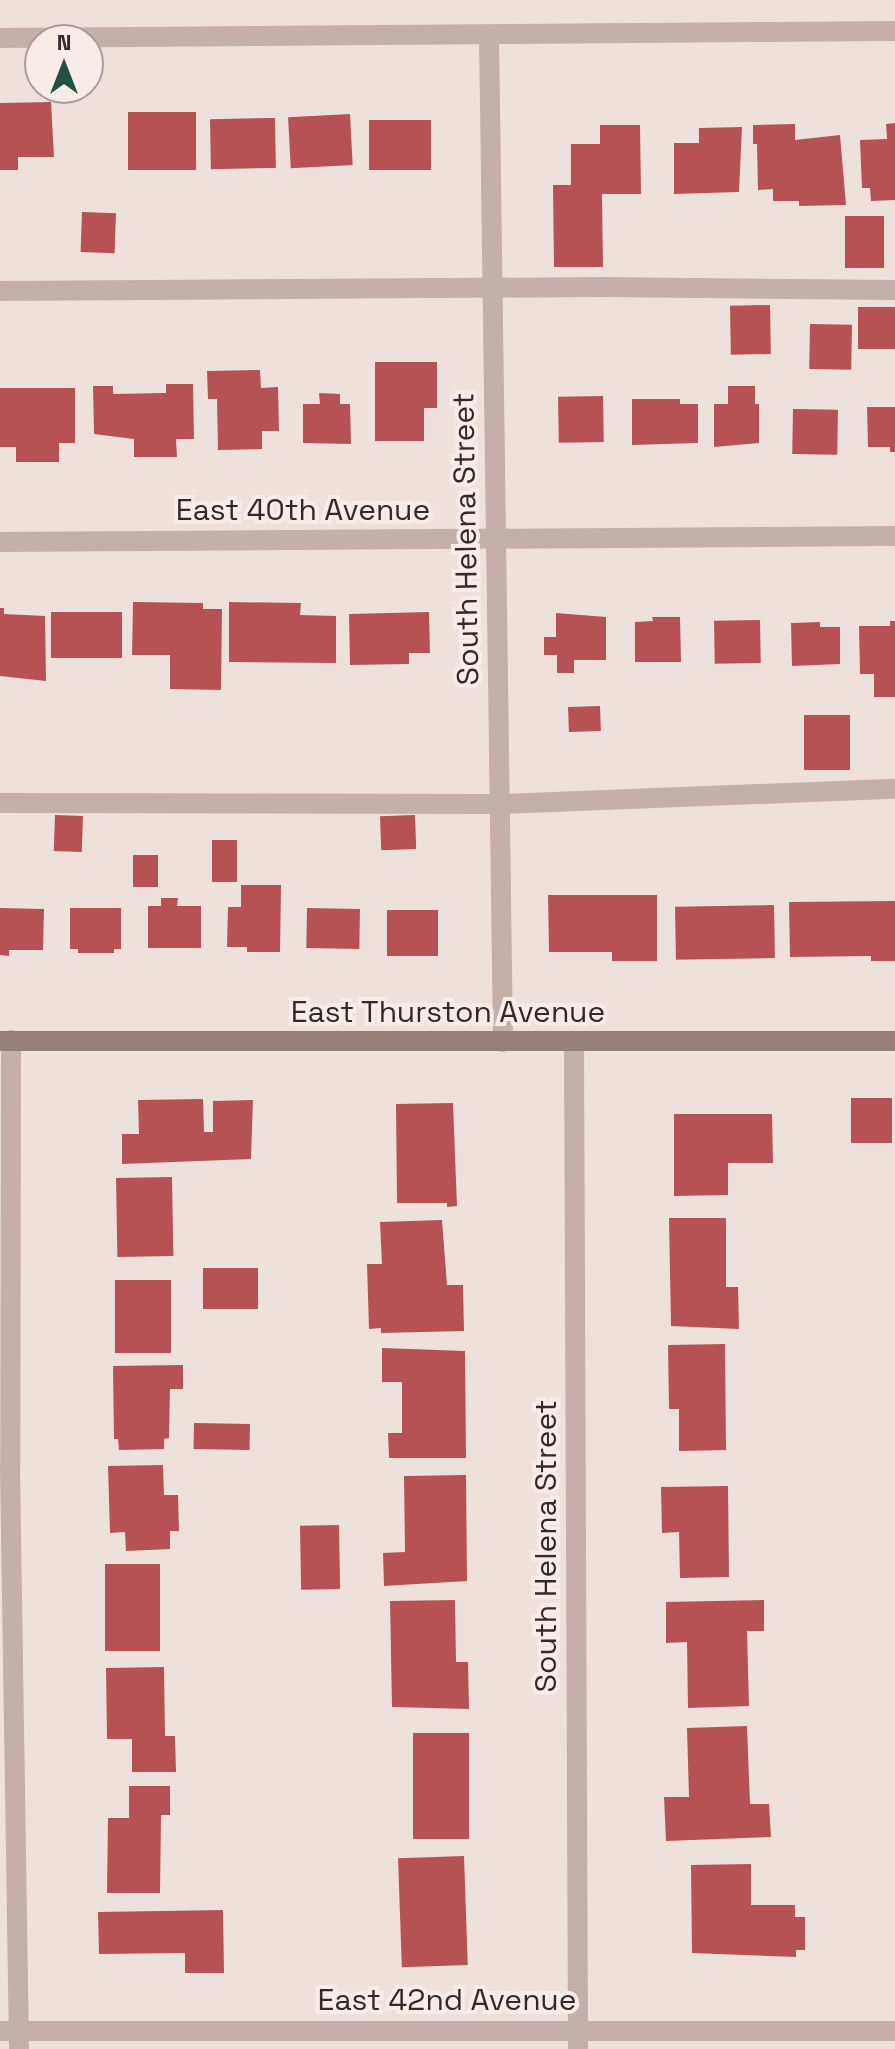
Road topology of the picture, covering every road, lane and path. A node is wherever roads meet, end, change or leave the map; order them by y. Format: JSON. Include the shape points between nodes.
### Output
{"nodes":[{"id":1,"x":895,"y":31,"type":"edge"},
{"id":2,"x":489,"y":35,"type":"junction"},
{"id":3,"x":0,"y":38,"type":"edge"},
{"id":4,"x":492,"y":289,"type":"junction"},
{"id":5,"x":895,"y":290,"type":"edge"},
{"id":6,"x":0,"y":291,"type":"edge"},
{"id":7,"x":895,"y":536,"type":"edge"},
{"id":8,"x":496,"y":539,"type":"junction"},
{"id":9,"x":0,"y":542,"type":"edge"},
{"id":10,"x":895,"y":789,"type":"edge"},
{"id":11,"x":0,"y":803,"type":"edge"},
{"id":12,"x":500,"y":804,"type":"junction"},
{"id":13,"x":6,"y":1040,"type":"edge"},
{"id":14,"x":895,"y":1041,"type":"edge"},
{"id":15,"x":503,"y":1042,"type":"junction"},
{"id":16,"x":574,"y":1042,"type":"junction"},
{"id":17,"x":5,"y":1468,"type":"edge"},
{"id":18,"x":895,"y":2031,"type":"edge"},
{"id":19,"x":13,"y":2037,"type":"edge"},
{"id":20,"x":578,"y":2040,"type":"edge"}],
"edges":[{"from":1,"to":2,"type":"street"},
{"from":2,"to":3,"type":"street"},
{"from":2,"to":4,"type":"street","name":"South Helena Street"},
{"from":4,"to":5,"type":"street"},
{"from":4,"to":6,"type":"street"},
{"from":4,"to":8,"type":"street","name":"South Helena Street"},
{"from":7,"to":8,"type":"street","name":"East 40th Avenue"},
{"from":8,"to":9,"type":"street","name":"East 40th Avenue"},
{"from":8,"to":12,"type":"street","name":"South Helena Street"},
{"from":10,"to":12,"type":"street"},
{"from":11,"to":12,"type":"street"},
{"from":12,"to":15,"type":"street","name":"South Helena Street"},
{"from":13,"to":15,"type":"street","name":"East Thurston Avenue"},
{"from":13,"to":17,"type":"street"},
{"from":14,"to":16,"type":"street","name":"East Thurston Avenue"},
{"from":15,"to":16,"type":"street","name":"East Thurston Avenue"},
{"from":16,"to":20,"type":"street","name":"South Helena Street"},
{"from":17,"to":19,"type":"street"},
{"from":18,"to":20,"type":"street","name":"East 42nd Avenue"},
{"from":19,"to":20,"type":"street","name":"East 42nd Avenue"}]}
